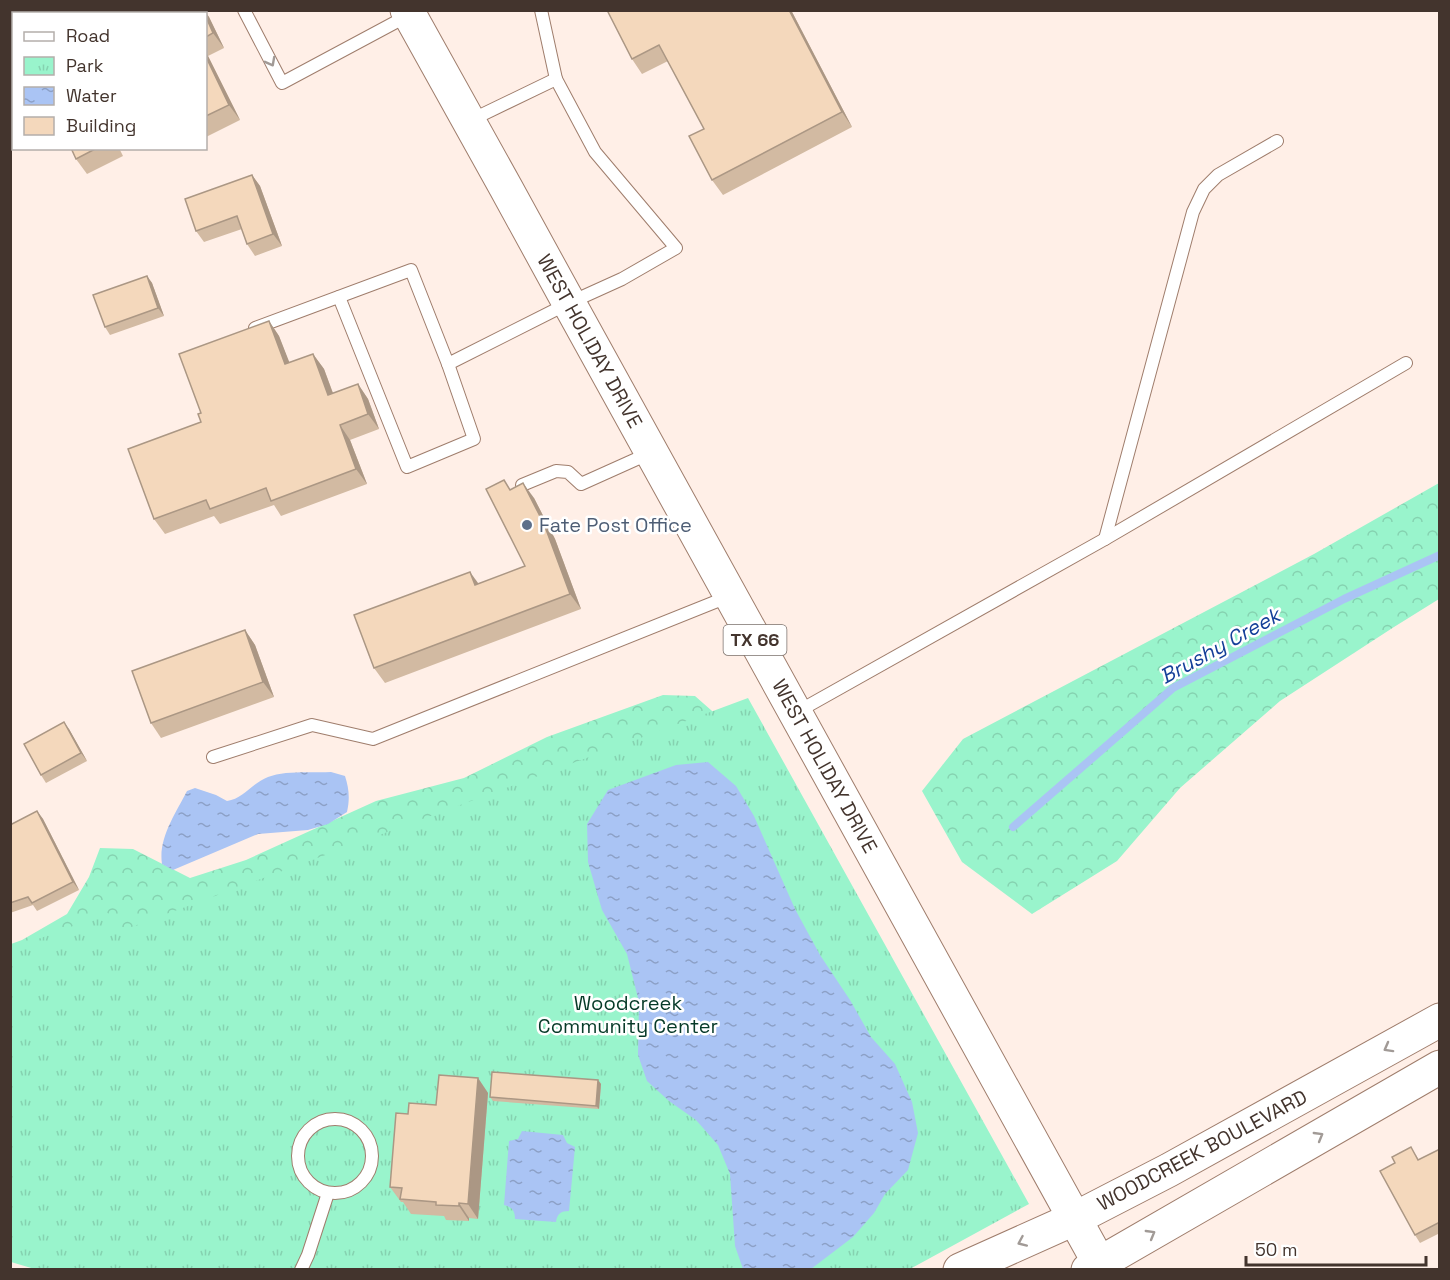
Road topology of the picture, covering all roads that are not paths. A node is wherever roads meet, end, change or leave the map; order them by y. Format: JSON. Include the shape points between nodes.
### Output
{"nodes":[{"id":1,"x":244,"y":10,"type":"edge"},
{"id":2,"x":541,"y":10,"type":"edge"},
{"id":3,"x":408,"y":13,"type":"edge"},
{"id":4,"x":556,"y":79,"type":"junction"},
{"id":5,"x":468,"y":122,"type":"junction"},
{"id":6,"x":1277,"y":141,"type":"dead end"},
{"id":7,"x":339,"y":297,"type":"junction"},
{"id":8,"x":569,"y":303,"type":"junction"},
{"id":9,"x":244,"y":332,"type":"edge"},
{"id":10,"x":1406,"y":363,"type":"dead end"},
{"id":11,"x":448,"y":364,"type":"junction"},
{"id":12,"x":651,"y":453,"type":"junction"},
{"id":13,"x":522,"y":485,"type":"edge"},
{"id":14,"x":1104,"y":539,"type":"junction"},
{"id":15,"x":731,"y":595,"type":"junction"},
{"id":16,"x":796,"y":712,"type":"junction"},
{"id":17,"x":213,"y":757,"type":"dead end"},
{"id":18,"x":1440,"y":1020,"type":"edge"},
{"id":19,"x":1440,"y":1067,"type":"edge"},
{"id":20,"x":328,"y":1193,"type":"junction"},
{"id":21,"x":1076,"y":1218,"type":"junction"},
{"id":22,"x":1097,"y":1267,"type":"edge"},
{"id":23,"x":301,"y":1269,"type":"edge"},
{"id":24,"x":960,"y":1269,"type":"edge"}],
"edges":[{"from":1,"to":3,"type":"lane","one_way":true,"via":[[282,83]]},
{"from":2,"to":4,"type":"lane"},
{"from":3,"to":5,"type":"main road","name":"WEST HOLIDAY DRIVE","number":"TX 66"},
{"from":4,"to":5,"type":"lane"},
{"from":4,"to":8,"type":"lane","via":[[595,152],[676,248]]},
{"from":5,"to":8,"type":"main road","name":"WEST HOLIDAY DRIVE","number":"TX 66"},
{"from":6,"to":14,"type":"lane","via":[[1218,175],[1204,189],[1193,212]]},
{"from":7,"to":9,"type":"lane"},
{"from":7,"to":11,"type":"lane","via":[[411,270]]},
{"from":7,"to":11,"type":"lane","via":[[407,467],[474,440]]},
{"from":8,"to":11,"type":"lane"},
{"from":8,"to":12,"type":"main road","name":"WEST HOLIDAY DRIVE","number":"TX 66"},
{"from":10,"to":14,"type":"lane"},
{"from":12,"to":13,"type":"lane","via":[[581,484],[567,472],[556,471]]},
{"from":12,"to":15,"type":"main road","name":"WEST HOLIDAY DRIVE","number":"TX 66"},
{"from":14,"to":16,"type":"lane"},
{"from":15,"to":16,"type":"main road","name":"WEST HOLIDAY DRIVE","number":"TX 66"},
{"from":15,"to":17,"type":"lane","via":[[373,739],[312,725]]},
{"from":16,"to":21,"type":"main road","name":"WEST HOLIDAY DRIVE","number":"TX 66"},
{"from":18,"to":21,"type":"main road","name":"WOODCREEK BOULEVARD","one_way":true},
{"from":22,"to":19,"type":"main road","one_way":true},
{"from":20,"to":20,"type":"lane","via":[[351,1190],[361,1183],[371,1162],[368,1139],[360,1129],[338,1119],[315,1125],[305,1134],[298,1151],[306,1180]]},
{"from":20,"to":23,"type":"lane"},
{"from":21,"to":22,"type":"main road","name":"WEST HOLIDAY DRIVE","number":"TX 66"},
{"from":21,"to":24,"type":"main road","name":"WOODCREEK BOULEVARD","one_way":true}]}
